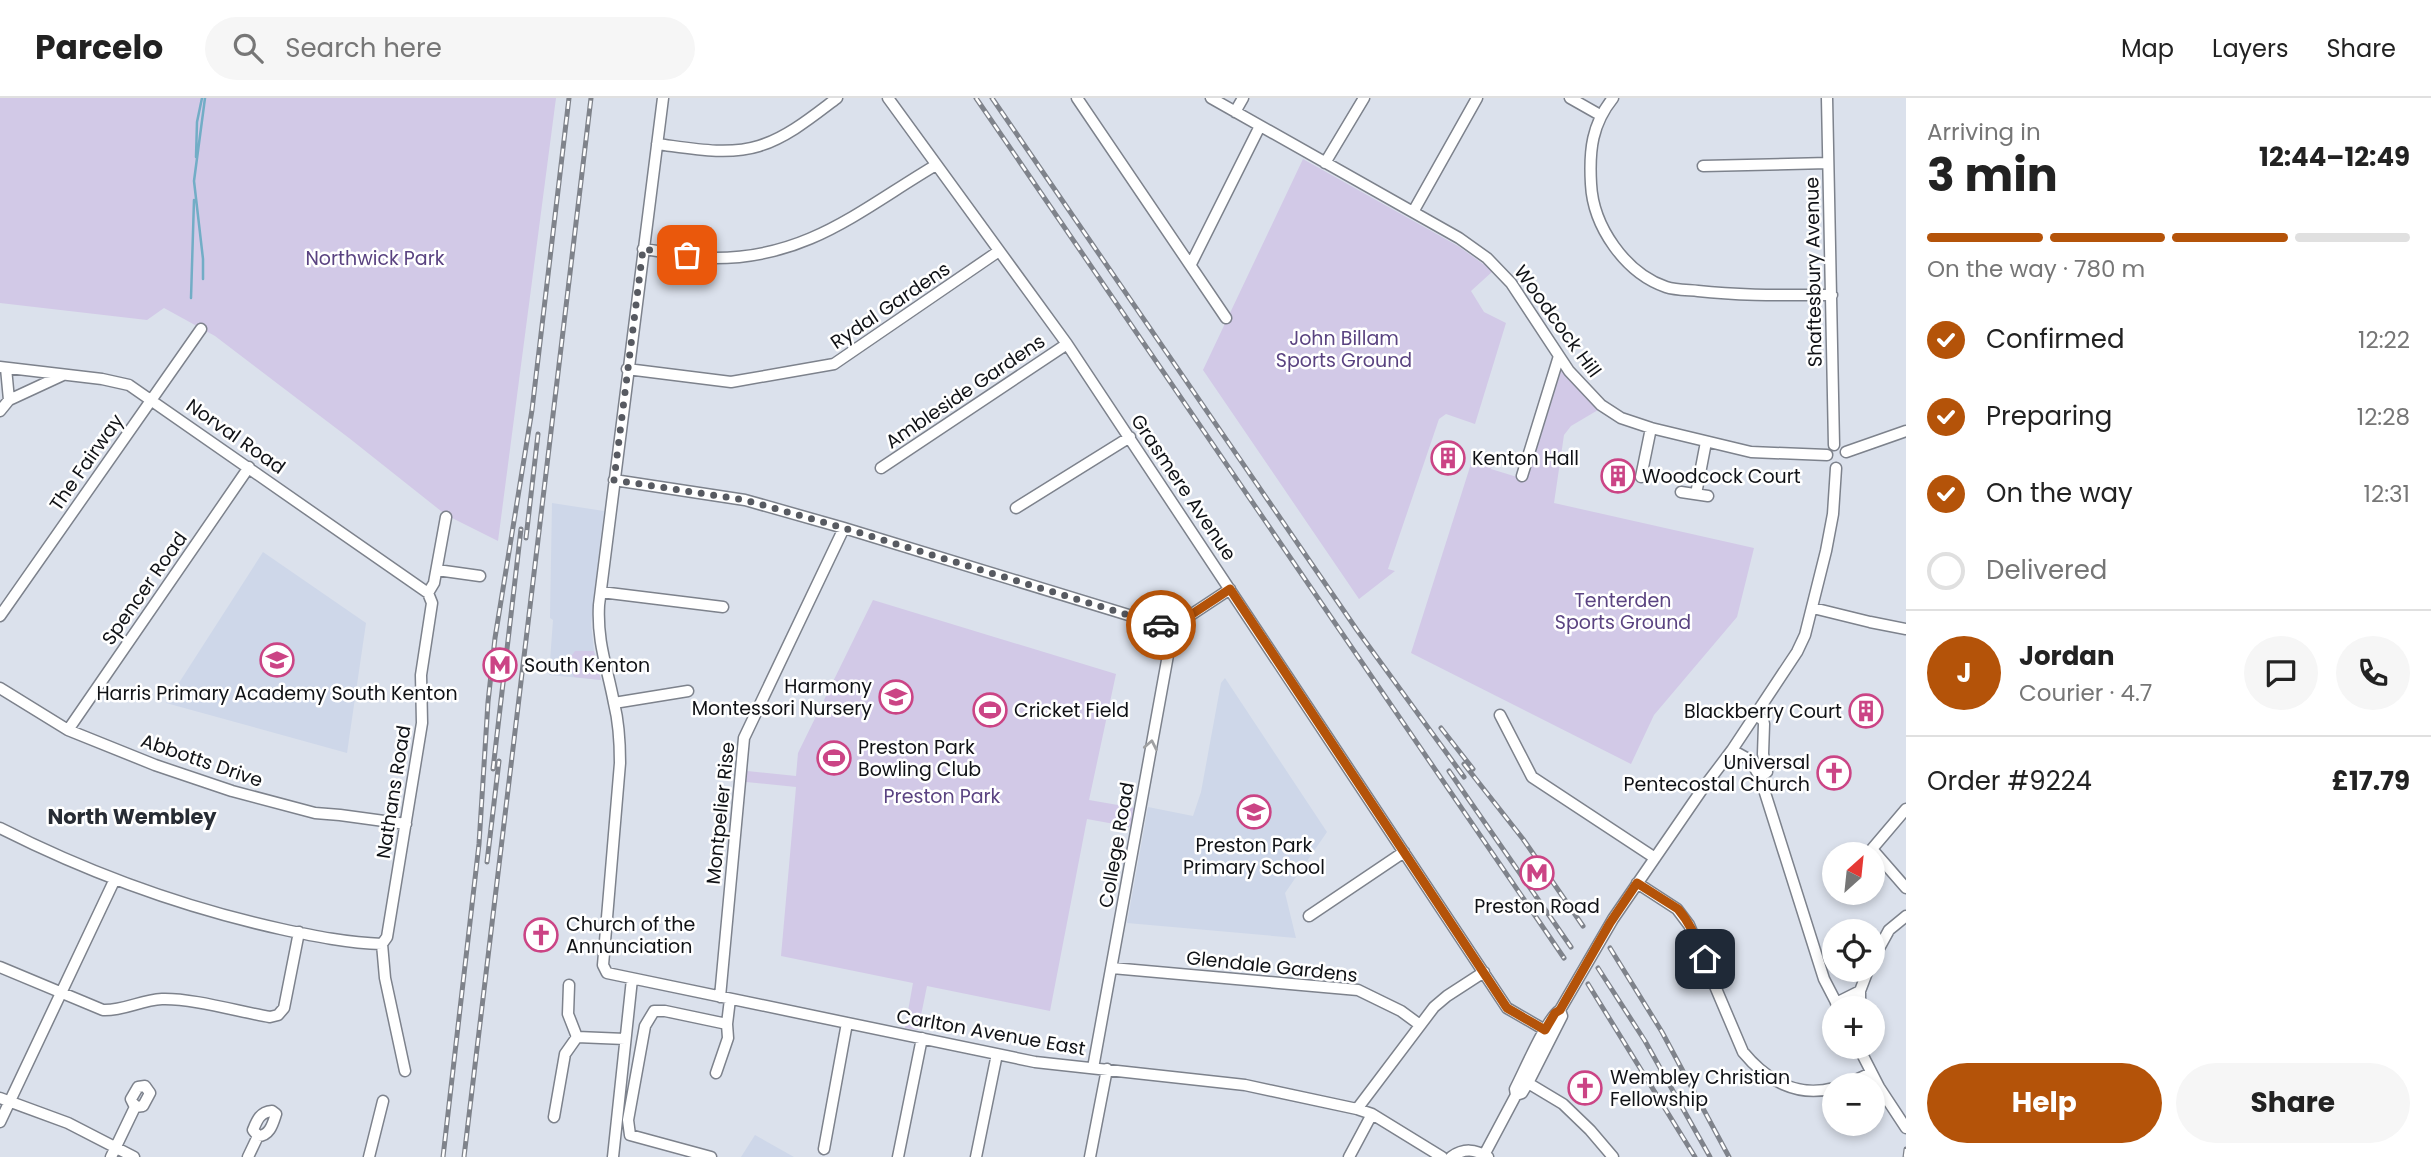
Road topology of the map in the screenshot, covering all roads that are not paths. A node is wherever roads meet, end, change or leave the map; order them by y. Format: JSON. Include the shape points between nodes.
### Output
{"nodes":[{"id":1,"x":663,"y":98,"type":"edge"},
{"id":2,"x":837,"y":98,"type":"edge"},
{"id":3,"x":888,"y":98,"type":"edge"},
{"id":4,"x":1077,"y":98,"type":"edge"},
{"id":5,"x":1212,"y":98,"type":"edge"},
{"id":6,"x":1243,"y":98,"type":"edge"},
{"id":7,"x":1364,"y":98,"type":"edge"},
{"id":8,"x":1477,"y":98,"type":"edge"},
{"id":9,"x":1570,"y":98,"type":"edge"},
{"id":10,"x":1614,"y":98,"type":"edge"},
{"id":11,"x":1827,"y":98,"type":"edge"},
{"id":12,"x":1236,"y":112,"type":"junction"},
{"id":13,"x":1600,"y":115,"type":"junction"},
{"id":14,"x":1259,"y":126,"type":"junction"},
{"id":15,"x":657,"y":144,"type":"junction"},
{"id":16,"x":1325,"y":163,"type":"junction"},
{"id":17,"x":1828,"y":163,"type":"junction"},
{"id":18,"x":936,"y":164,"type":"junction"},
{"id":19,"x":1703,"y":166,"type":"dead end"},
{"id":20,"x":1413,"y":212,"type":"junction"},
{"id":21,"x":643,"y":249,"type":"junction"},
{"id":22,"x":999,"y":251,"type":"junction"},
{"id":23,"x":1191,"y":264,"type":"junction"},
{"id":24,"x":1832,"y":295,"type":"junction"},
{"id":25,"x":1226,"y":318,"type":"dead end"},
{"id":26,"x":201,"y":329,"type":"dead end"},
{"id":27,"x":1068,"y":344,"type":"junction"},
{"id":28,"x":1559,"y":356,"type":"junction"},
{"id":29,"x":3,"y":368,"type":"edge"},
{"id":30,"x":627,"y":369,"type":"junction"},
{"id":31,"x":63,"y":374,"type":"junction"},
{"id":32,"x":151,"y":399,"type":"junction"},
{"id":33,"x":9,"y":400,"type":"junction"},
{"id":34,"x":0,"y":411,"type":"edge"},
{"id":35,"x":1651,"y":428,"type":"junction"},
{"id":36,"x":1906,"y":431,"type":"edge"},
{"id":37,"x":1130,"y":437,"type":"junction"},
{"id":38,"x":1706,"y":442,"type":"junction"},
{"id":39,"x":1834,"y":445,"type":"junction"},
{"id":40,"x":1846,"y":452,"type":"junction"},
{"id":41,"x":1827,"y":455,"type":"junction"},
{"id":42,"x":249,"y":467,"type":"junction"},
{"id":43,"x":881,"y":468,"type":"dead end"},
{"id":44,"x":1836,"y":468,"type":"junction"},
{"id":45,"x":1522,"y":476,"type":"dead end"},
{"id":46,"x":1641,"y":477,"type":"dead end"},
{"id":47,"x":614,"y":480,"type":"junction"},
{"id":48,"x":1681,"y":492,"type":"dead end"},
{"id":49,"x":1696,"y":494,"type":"junction"},
{"id":50,"x":1709,"y":496,"type":"dead end"},
{"id":51,"x":1016,"y":508,"type":"dead end"},
{"id":52,"x":446,"y":517,"type":"dead end"},
{"id":53,"x":844,"y":528,"type":"junction"},
{"id":54,"x":437,"y":570,"type":"junction"},
{"id":55,"x":480,"y":576,"type":"dead end"},
{"id":56,"x":1230,"y":589,"type":"junction"},
{"id":57,"x":428,"y":593,"type":"junction"},
{"id":58,"x":601,"y":593,"type":"junction"},
{"id":59,"x":723,"y":607,"type":"dead end"},
{"id":60,"x":1813,"y":608,"type":"junction"},
{"id":61,"x":0,"y":617,"type":"edge"},
{"id":62,"x":1171,"y":628,"type":"junction"},
{"id":63,"x":1906,"y":629,"type":"edge"},
{"id":64,"x":0,"y":688,"type":"edge"},
{"id":65,"x":688,"y":691,"type":"dead end"},
{"id":66,"x":614,"y":703,"type":"junction"},
{"id":67,"x":1500,"y":715,"type":"dead end"},
{"id":68,"x":1755,"y":715,"type":"junction"},
{"id":69,"x":68,"y":730,"type":"junction"},
{"id":70,"x":1732,"y":750,"type":"junction"},
{"id":71,"x":1763,"y":754,"type":"junction"},
{"id":72,"x":1750,"y":760,"type":"junction"},
{"id":73,"x":1760,"y":777,"type":"junction"},
{"id":74,"x":1906,"y":809,"type":"edge"},
{"id":75,"x":406,"y":824,"type":"junction"},
{"id":76,"x":0,"y":828,"type":"edge"},
{"id":77,"x":1404,"y":852,"type":"junction"},
{"id":78,"x":1654,"y":858,"type":"junction"},
{"id":79,"x":114,"y":881,"type":"junction"},
{"id":80,"x":1637,"y":883,"type":"junction"},
{"id":81,"x":1906,"y":888,"type":"edge"},
{"id":82,"x":1310,"y":916,"type":"dead end"},
{"id":83,"x":1906,"y":916,"type":"edge"},
{"id":84,"x":299,"y":932,"type":"junction"},
{"id":85,"x":1885,"y":937,"type":"edge"},
{"id":86,"x":382,"y":944,"type":"junction"},
{"id":87,"x":0,"y":967,"type":"edge"},
{"id":88,"x":1112,"y":968,"type":"junction"},
{"id":89,"x":1484,"y":972,"type":"junction"},
{"id":90,"x":632,"y":979,"type":"junction"},
{"id":91,"x":1863,"y":982,"type":"edge"},
{"id":92,"x":569,"y":985,"type":"dead end"},
{"id":93,"x":1860,"y":991,"type":"junction"},
{"id":94,"x":61,"y":994,"type":"junction"},
{"id":95,"x":1833,"y":996,"type":"edge"},
{"id":96,"x":1853,"y":996,"type":"edge"},
{"id":97,"x":1860,"y":996,"type":"edge"},
{"id":98,"x":725,"y":998,"type":"junction"},
{"id":99,"x":1560,"y":1010,"type":"junction"},
{"id":100,"x":847,"y":1023,"type":"junction"},
{"id":101,"x":727,"y":1024,"type":"junction"},
{"id":102,"x":1420,"y":1025,"type":"junction"},
{"id":103,"x":1545,"y":1030,"type":"junction"},
{"id":104,"x":577,"y":1037,"type":"junction"},
{"id":105,"x":922,"y":1038,"type":"junction"},
{"id":106,"x":625,"y":1039,"type":"junction"},
{"id":107,"x":997,"y":1054,"type":"junction"},
{"id":108,"x":1864,"y":1059,"type":"edge"},
{"id":109,"x":1093,"y":1068,"type":"junction"},
{"id":110,"x":1107,"y":1069,"type":"junction"},
{"id":111,"x":405,"y":1071,"type":"dead end"},
{"id":112,"x":716,"y":1073,"type":"dead end"},
{"id":113,"x":1871,"y":1073,"type":"edge"},
{"id":114,"x":1528,"y":1083,"type":"junction"},
{"id":115,"x":1822,"y":1091,"type":"edge"},
{"id":116,"x":1516,"y":1095,"type":"junction"},
{"id":117,"x":1885,"y":1095,"type":"edge"},
{"id":118,"x":5,"y":1100,"type":"edge"},
{"id":119,"x":383,"y":1101,"type":"dead end"},
{"id":120,"x":135,"y":1107,"type":"dead end"},
{"id":121,"x":1357,"y":1109,"type":"junction"},
{"id":122,"x":1372,"y":1114,"type":"junction"},
{"id":123,"x":554,"y":1117,"type":"dead end"},
{"id":124,"x":0,"y":1122,"type":"edge"},
{"id":125,"x":1906,"y":1128,"type":"edge"},
{"id":126,"x":258,"y":1136,"type":"dead end"},
{"id":127,"x":824,"y":1149,"type":"dead end"},
{"id":128,"x":113,"y":1153,"type":"edge"},
{"id":129,"x":1485,"y":1156,"type":"edge"},
{"id":130,"x":134,"y":1157,"type":"edge"},
{"id":131,"x":248,"y":1157,"type":"edge"},
{"id":132,"x":369,"y":1157,"type":"edge"},
{"id":133,"x":613,"y":1157,"type":"edge"},
{"id":134,"x":711,"y":1157,"type":"edge"},
{"id":135,"x":898,"y":1157,"type":"edge"},
{"id":136,"x":976,"y":1157,"type":"edge"},
{"id":137,"x":1090,"y":1157,"type":"edge"},
{"id":138,"x":1349,"y":1157,"type":"edge"},
{"id":139,"x":1442,"y":1157,"type":"edge"},
{"id":140,"x":1451,"y":1157,"type":"edge"},
{"id":141,"x":1613,"y":1157,"type":"edge"}],
"edges":[{"from":1,"to":15,"type":"street"},
{"from":2,"to":15,"type":"street","via":[[758,147],[718,150]]},
{"from":3,"to":18,"type":"street","name":"Grasmere Avenue"},
{"from":4,"to":23,"type":"street"},
{"from":5,"to":12,"type":"street","name":"Woodcock Hill"},
{"from":6,"to":12,"type":"street"},
{"from":7,"to":16,"type":"street"},
{"from":8,"to":20,"type":"street"},
{"from":9,"to":13,"type":"street"},
{"from":10,"to":13,"type":"street"},
{"from":11,"to":17,"type":"street","name":"Shaftesbury Avenue"},
{"from":12,"to":14,"type":"street","name":"Woodcock Hill"},
{"from":13,"to":24,"type":"street","via":[[1590,168],[1595,210],[1607,238],[1636,268],[1665,286],[1718,294]]},
{"from":14,"to":16,"type":"street","name":"Woodcock Hill"},
{"from":14,"to":23,"type":"street"},
{"from":15,"to":21,"type":"street"},
{"from":16,"to":20,"type":"street","name":"Woodcock Hill"},
{"from":17,"to":19,"type":"street"},
{"from":17,"to":24,"type":"street","name":"Shaftesbury Avenue"},
{"from":18,"to":21,"type":"street","via":[[825,233],[792,247],[712,258]]},
{"from":18,"to":22,"type":"street","name":"Grasmere Avenue"},
{"from":20,"to":28,"type":"street","name":"Woodcock Hill","via":[[1487,258],[1511,283]]},
{"from":21,"to":30,"type":"street"},
{"from":22,"to":27,"type":"street","name":"Grasmere Avenue"},
{"from":22,"to":30,"type":"street","name":"Rydal Gardens","via":[[834,364],[731,382]]},
{"from":23,"to":25,"type":"street"},
{"from":24,"to":39,"type":"street","name":"Shaftesbury Avenue"},
{"from":26,"to":32,"type":"street","name":"The Fairway"},
{"from":27,"to":37,"type":"street","name":"Grasmere Avenue"},
{"from":27,"to":43,"type":"street","name":"Ambleside Gardens"},
{"from":28,"to":35,"type":"street","name":"Woodcock Hill","via":[[1601,405]]},
{"from":28,"to":45,"type":"street"},
{"from":29,"to":31,"type":"street","name":"Norval Road"},
{"from":29,"to":33,"type":"street"},
{"from":30,"to":47,"type":"street"},
{"from":31,"to":32,"type":"street","name":"Norval Road","via":[[129,385]]},
{"from":31,"to":33,"type":"street"},
{"from":32,"to":42,"type":"street","name":"Norval Road"},
{"from":32,"to":61,"type":"street","name":"The Fairway"},
{"from":33,"to":34,"type":"street"},
{"from":35,"to":38,"type":"street","name":"Woodcock Hill"},
{"from":35,"to":46,"type":"street"},
{"from":36,"to":40,"type":"street"},
{"from":37,"to":51,"type":"street"},
{"from":37,"to":56,"type":"street","name":"Grasmere Avenue"},
{"from":38,"to":41,"type":"street","name":"Woodcock Hill","via":[[1751,453]]},
{"from":38,"to":49,"type":"street"},
{"from":39,"to":40,"type":"street"},
{"from":39,"to":41,"type":"street"},
{"from":40,"to":44,"type":"street"},
{"from":41,"to":44,"type":"street","via":[[1828,463]]},
{"from":42,"to":57,"type":"street","name":"Norval Road"},
{"from":42,"to":69,"type":"street","name":"Spencer Road"},
{"from":44,"to":60,"type":"street","via":[[1833,514]]},
{"from":47,"to":53,"type":"street","via":[[745,500]]},
{"from":47,"to":58,"type":"street"},
{"from":48,"to":49,"type":"street"},
{"from":49,"to":50,"type":"street"},
{"from":52,"to":54,"type":"street","name":"Nathans Road"},
{"from":53,"to":62,"type":"street"},
{"from":53,"to":98,"type":"street","name":"Montpelier Rise","via":[[744,738]]},
{"from":54,"to":55,"type":"street"},
{"from":54,"to":57,"type":"street","name":"Nathans Road"},
{"from":56,"to":62,"type":"street"},
{"from":56,"to":77,"type":"street","name":"Grasmere Avenue"},
{"from":57,"to":75,"type":"street","name":"Nathans Road","via":[[432,604],[421,675],[422,723]]},
{"from":58,"to":59,"type":"street"},
{"from":58,"to":66,"type":"street","via":[[599,639]]},
{"from":60,"to":63,"type":"street"},
{"from":60,"to":68,"type":"street","via":[[1797,652]]},
{"from":88,"to":62,"type":"street","name":"College Road","one_way":true},
{"from":64,"to":69,"type":"street","name":"Abbotts Drive"},
{"from":65,"to":66,"type":"street"},
{"from":66,"to":90,"type":"street","name":"Carlton Avenue East","via":[[620,763],[603,965],[607,973]]},
{"from":67,"to":78,"type":"street","via":[[1532,777]]},
{"from":68,"to":70,"type":"street"},
{"from":68,"to":71,"type":"street","via":[[1764,724]]},
{"from":69,"to":75,"type":"street","name":"Abbotts Drive","via":[[232,791],[315,813]]},
{"from":70,"to":72,"type":"street"},
{"from":70,"to":78,"type":"street"},
{"from":71,"to":72,"type":"street"},
{"from":71,"to":73,"type":"street","via":[[1767,772]]},
{"from":72,"to":73,"type":"street"},
{"from":73,"to":95,"type":"street"},
{"from":74,"to":81,"type":"street","via":[[1872,849]]},
{"from":75,"to":86,"type":"street","name":"Nathans Road"},
{"from":76,"to":79,"type":"street"},
{"from":77,"to":82,"type":"street"},
{"from":77,"to":89,"type":"street","name":"Grasmere Avenue"},
{"from":78,"to":80,"type":"street"},
{"from":79,"to":84,"type":"street","via":[[193,908]]},
{"from":79,"to":94,"type":"street"},
{"from":80,"to":99,"type":"street"},
{"from":80,"to":115,"type":"street","via":[[1678,909],[1689,925],[1743,1052],[1753,1064],[1796,1090]]},
{"from":83,"to":85,"type":"street"},
{"from":84,"to":86,"type":"street"},
{"from":84,"to":94,"type":"street","via":[[284,1008],[278,1015],[162,999],[103,1010]]},
{"from":86,"to":111,"type":"street","name":"Nathans Road"},
{"from":87,"to":94,"type":"street"},
{"from":88,"to":102,"type":"street","name":"Glendale Gardens","via":[[1358,990],[1401,1010]]},
{"from":88,"to":109,"type":"street","name":"College Road"},
{"from":89,"to":102,"type":"street","via":[[1447,996]]},
{"from":89,"to":103,"type":"street","name":"Grasmere Avenue","via":[[1510,1010]]},
{"from":90,"to":98,"type":"street","name":"Carlton Avenue East"},
{"from":90,"to":106,"type":"street"},
{"from":91,"to":93,"type":"street"},
{"from":92,"to":104,"type":"street","via":[[568,1014]]},
{"from":93,"to":96,"type":"street"},
{"from":93,"to":97,"type":"street"},
{"from":94,"to":118,"type":"street"},
{"from":98,"to":100,"type":"street","name":"Carlton Avenue East"},
{"from":98,"to":101,"type":"street","name":"Montpelier Rise"},
{"from":99,"to":103,"type":"street"},
{"from":99,"to":114,"type":"street","via":[[1562,1016]]},
{"from":100,"to":105,"type":"street","name":"Carlton Avenue East"},
{"from":100,"to":127,"type":"street"},
{"from":101,"to":112,"type":"street","name":"Montpelier Rise","via":[[728,1038]]},
{"from":101,"to":134,"type":"street","via":[[654,1011],[645,1026],[628,1120],[630,1135]]},
{"from":102,"to":121,"type":"street"},
{"from":103,"to":116,"type":"street"},
{"from":104,"to":106,"type":"street"},
{"from":104,"to":123,"type":"street","via":[[565,1054]]},
{"from":105,"to":107,"type":"street","name":"Carlton Avenue East"},
{"from":105,"to":135,"type":"street"},
{"from":106,"to":133,"type":"street"},
{"from":107,"to":109,"type":"street","name":"Carlton Avenue East"},
{"from":107,"to":136,"type":"street"},
{"from":108,"to":113,"type":"street"},
{"from":109,"to":110,"type":"street","name":"Carlton Avenue East"},
{"from":110,"to":121,"type":"street","name":"Carlton Avenue East","via":[[1245,1085]]},
{"from":110,"to":137,"type":"street"},
{"from":114,"to":116,"type":"street"},
{"from":114,"to":141,"type":"street","via":[[1563,1104]]},
{"from":116,"to":129,"type":"street"},
{"from":117,"to":125,"type":"street"},
{"from":118,"to":124,"type":"street"},
{"from":118,"to":128,"type":"street","via":[[68,1123]]},
{"from":119,"to":132,"type":"street"},
{"from":120,"to":128,"type":"street"},
{"from":121,"to":122,"type":"street","name":"Carlton Avenue East"},
{"from":122,"to":138,"type":"street"},
{"from":122,"to":139,"type":"street","name":"Carlton Avenue East"},
{"from":126,"to":131,"type":"street"},
{"from":128,"to":130,"type":"street"},
{"from":129,"to":140,"type":"street","via":[[1465,1150]]}]}
